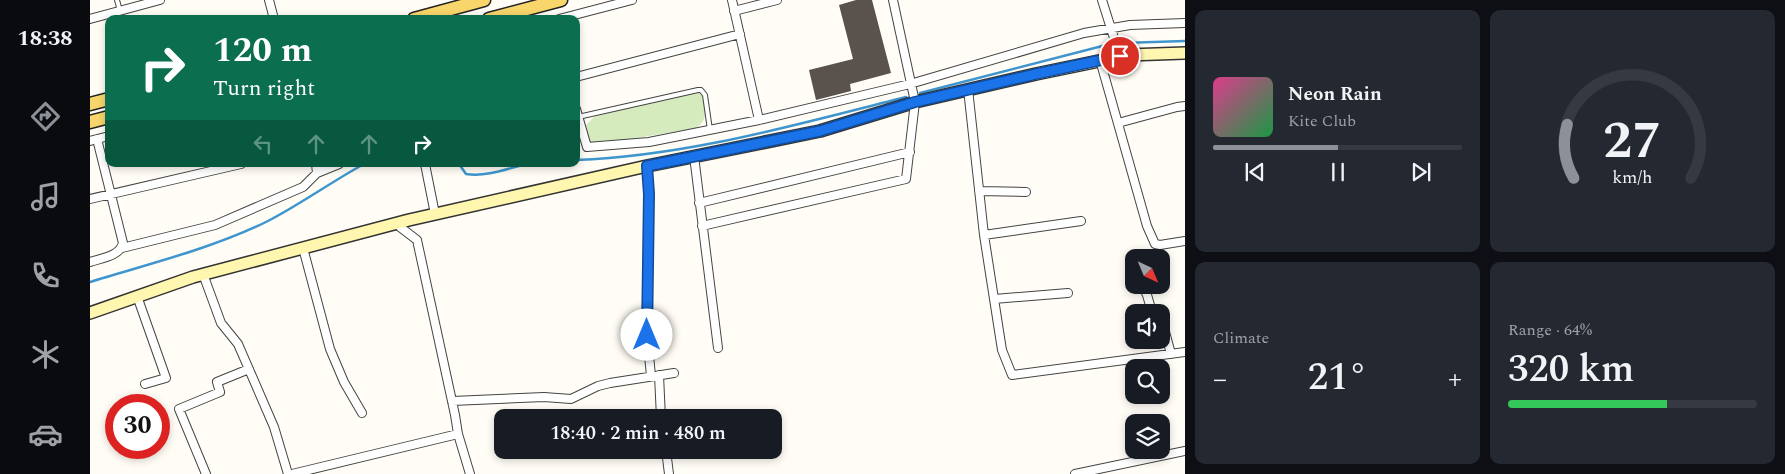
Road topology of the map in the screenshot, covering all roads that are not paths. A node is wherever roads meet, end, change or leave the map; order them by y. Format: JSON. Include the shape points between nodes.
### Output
{"nodes":[{"id":1,"x":117,"y":0,"type":"edge"},
{"id":2,"x":160,"y":0,"type":"edge"},
{"id":3,"x":269,"y":0,"type":"edge"},
{"id":4,"x":484,"y":0,"type":"edge"},
{"id":5,"x":561,"y":0,"type":"edge"},
{"id":6,"x":632,"y":0,"type":"edge"},
{"id":7,"x":732,"y":0,"type":"edge"},
{"id":8,"x":777,"y":0,"type":"edge"},
{"id":9,"x":893,"y":0,"type":"edge"},
{"id":10,"x":1102,"y":0,"type":"edge"},
{"id":11,"x":120,"y":11,"type":"junction"},
{"id":12,"x":734,"y":11,"type":"junction"},
{"id":13,"x":273,"y":15,"type":"edge"},
{"id":14,"x":429,"y":15,"type":"edge"},
{"id":15,"x":504,"y":15,"type":"edge"},
{"id":16,"x":574,"y":15,"type":"edge"},
{"id":17,"x":90,"y":19,"type":"edge"},
{"id":18,"x":1185,"y":23,"type":"edge"},
{"id":19,"x":1110,"y":29,"type":"junction"},
{"id":20,"x":740,"y":34,"type":"junction"},
{"id":21,"x":1185,"y":53,"type":"edge"},
{"id":22,"x":1120,"y":56,"type":"junction"},
{"id":23,"x":1100,"y":60,"type":"junction"},
{"id":24,"x":580,"y":76,"type":"edge"},
{"id":25,"x":910,"y":84,"type":"junction"},
{"id":26,"x":968,"y":89,"type":"junction"},
{"id":27,"x":105,"y":100,"type":"edge"},
{"id":28,"x":915,"y":102,"type":"junction"},
{"id":29,"x":90,"y":104,"type":"edge"},
{"id":30,"x":1185,"y":106,"type":"edge"},
{"id":31,"x":580,"y":112,"type":"edge"},
{"id":32,"x":105,"y":117,"type":"edge"},
{"id":33,"x":759,"y":120,"type":"junction"},
{"id":34,"x":90,"y":122,"type":"edge"},
{"id":35,"x":580,"y":123,"type":"edge"},
{"id":36,"x":1118,"y":123,"type":"junction"},
{"id":37,"x":710,"y":130,"type":"junction"},
{"id":38,"x":94,"y":140,"type":"edge"},
{"id":39,"x":910,"y":152,"type":"junction"},
{"id":40,"x":694,"y":156,"type":"junction"},
{"id":41,"x":647,"y":166,"type":"junction"},
{"id":42,"x":228,"y":167,"type":"edge"},
{"id":43,"x":316,"y":167,"type":"edge"},
{"id":44,"x":332,"y":167,"type":"edge"},
{"id":45,"x":426,"y":167,"type":"edge"},
{"id":46,"x":317,"y":173,"type":"junction"},
{"id":47,"x":979,"y":191,"type":"junction"},
{"id":48,"x":1026,"y":192,"type":"dead end"},
{"id":49,"x":111,"y":193,"type":"junction"},
{"id":50,"x":90,"y":199,"type":"edge"},
{"id":51,"x":699,"y":203,"type":"junction"},
{"id":52,"x":436,"y":214,"type":"junction"},
{"id":53,"x":1081,"y":221,"type":"dead end"},
{"id":54,"x":398,"y":223,"type":"junction"},
{"id":55,"x":702,"y":226,"type":"junction"},
{"id":56,"x":984,"y":236,"type":"junction"},
{"id":57,"x":1185,"y":240,"type":"edge"},
{"id":58,"x":122,"y":248,"type":"junction"},
{"id":59,"x":303,"y":248,"type":"junction"},
{"id":60,"x":90,"y":262,"type":"edge"},
{"id":61,"x":203,"y":274,"type":"junction"},
{"id":62,"x":1068,"y":293,"type":"dead end"},
{"id":63,"x":137,"y":296,"type":"junction"},
{"id":64,"x":994,"y":299,"type":"junction"},
{"id":65,"x":90,"y":313,"type":"edge"},
{"id":66,"x":718,"y":348,"type":"dead end"},
{"id":67,"x":1169,"y":349,"type":"edge"},
{"id":68,"x":1185,"y":352,"type":"edge"},
{"id":69,"x":1170,"y":354,"type":"junction"},
{"id":70,"x":249,"y":369,"type":"junction"},
{"id":71,"x":674,"y":374,"type":"dead end"},
{"id":72,"x":655,"y":376,"type":"junction"},
{"id":73,"x":145,"y":384,"type":"dead end"},
{"id":74,"x":452,"y":401,"type":"junction"},
{"id":75,"x":660,"y":409,"type":"edge"},
{"id":76,"x":362,"y":413,"type":"dead end"},
{"id":77,"x":458,"y":434,"type":"junction"},
{"id":78,"x":1185,"y":451,"type":"edge"},
{"id":79,"x":667,"y":459,"type":"edge"},
{"id":80,"x":206,"y":474,"type":"edge"},
{"id":81,"x":288,"y":474,"type":"edge"},
{"id":82,"x":292,"y":474,"type":"edge"},
{"id":83,"x":470,"y":474,"type":"edge"},
{"id":84,"x":669,"y":474,"type":"edge"},
{"id":85,"x":1075,"y":474,"type":"edge"}],
"edges":[{"from":1,"to":11,"type":"lane"},
{"from":2,"to":11,"type":"street"},
{"from":3,"to":13,"type":"street"},
{"from":4,"to":14,"type":"main road"},
{"from":5,"to":15,"type":"main road"},
{"from":6,"to":16,"type":"street"},
{"from":7,"to":12,"type":"street"},
{"from":8,"to":12,"type":"street"},
{"from":9,"to":25,"type":"street"},
{"from":10,"to":19,"type":"street"},
{"from":11,"to":17,"type":"street"},
{"from":12,"to":20,"type":"street"},
{"from":18,"to":19,"type":"street"},
{"from":19,"to":22,"type":"street"},
{"from":19,"to":25,"type":"street","via":[[1084,33]]},
{"from":20,"to":24,"type":"street"},
{"from":20,"to":33,"type":"street"},
{"from":21,"to":22,"type":"street"},
{"from":22,"to":23,"type":"street"},
{"from":23,"to":26,"type":"street"},
{"from":23,"to":36,"type":"street"},
{"from":25,"to":28,"type":"street"},
{"from":25,"to":33,"type":"street"},
{"from":26,"to":28,"type":"street"},
{"from":26,"to":47,"type":"street"},
{"from":27,"to":29,"type":"main road"},
{"from":28,"to":39,"type":"street"},
{"from":28,"to":40,"type":"street","via":[[820,131]]},
{"from":30,"to":36,"type":"street"},
{"from":31,"to":37,"type":"lane","via":[[701,90],[705,95]]},
{"from":32,"to":34,"type":"main road"},
{"from":33,"to":37,"type":"street"},
{"from":35,"to":37,"type":"street","via":[[587,147],[649,142]]},
{"from":36,"to":57,"type":"street","via":[[1155,244],[1160,246]]},
{"from":38,"to":49,"type":"street"},
{"from":39,"to":51,"type":"street"},
{"from":39,"to":55,"type":"street","via":[[906,179]]},
{"from":40,"to":41,"type":"street"},
{"from":40,"to":51,"type":"street"},
{"from":41,"to":52,"type":"street"},
{"from":41,"to":72,"type":"street","via":[[647,335]]},
{"from":42,"to":49,"type":"street"},
{"from":43,"to":46,"type":"street"},
{"from":44,"to":46,"type":"street"},
{"from":45,"to":52,"type":"street"},
{"from":46,"to":58,"type":"street","via":[[303,187],[215,225]]},
{"from":47,"to":48,"type":"street"},
{"from":47,"to":56,"type":"street"},
{"from":49,"to":50,"type":"street"},
{"from":49,"to":58,"type":"street"},
{"from":51,"to":55,"type":"street"},
{"from":52,"to":54,"type":"street"},
{"from":53,"to":56,"type":"street"},
{"from":54,"to":59,"type":"street"},
{"from":54,"to":74,"type":"street","via":[[417,240]]},
{"from":55,"to":66,"type":"street"},
{"from":56,"to":64,"type":"street"},
{"from":58,"to":60,"type":"street"},
{"from":59,"to":61,"type":"street"},
{"from":59,"to":76,"type":"street","via":[[330,349]]},
{"from":61,"to":63,"type":"street"},
{"from":61,"to":70,"type":"street","via":[[221,323],[238,344]]},
{"from":62,"to":64,"type":"street"},
{"from":63,"to":65,"type":"street"},
{"from":63,"to":73,"type":"street","via":[[166,378]]},
{"from":64,"to":69,"type":"street","via":[[1002,350],[1014,376]]},
{"from":67,"to":69,"type":"street"},
{"from":68,"to":69,"type":"street"},
{"from":70,"to":80,"type":"street","via":[[217,382],[220,392],[179,409]]},
{"from":70,"to":81,"type":"street","via":[[274,427]]},
{"from":71,"to":72,"type":"street"},
{"from":72,"to":74,"type":"street","via":[[598,386],[571,399]]},
{"from":72,"to":75,"type":"street"},
{"from":74,"to":77,"type":"street"},
{"from":77,"to":82,"type":"street"},
{"from":77,"to":83,"type":"street"},
{"from":78,"to":85,"type":"street"},
{"from":79,"to":84,"type":"street"}]}
